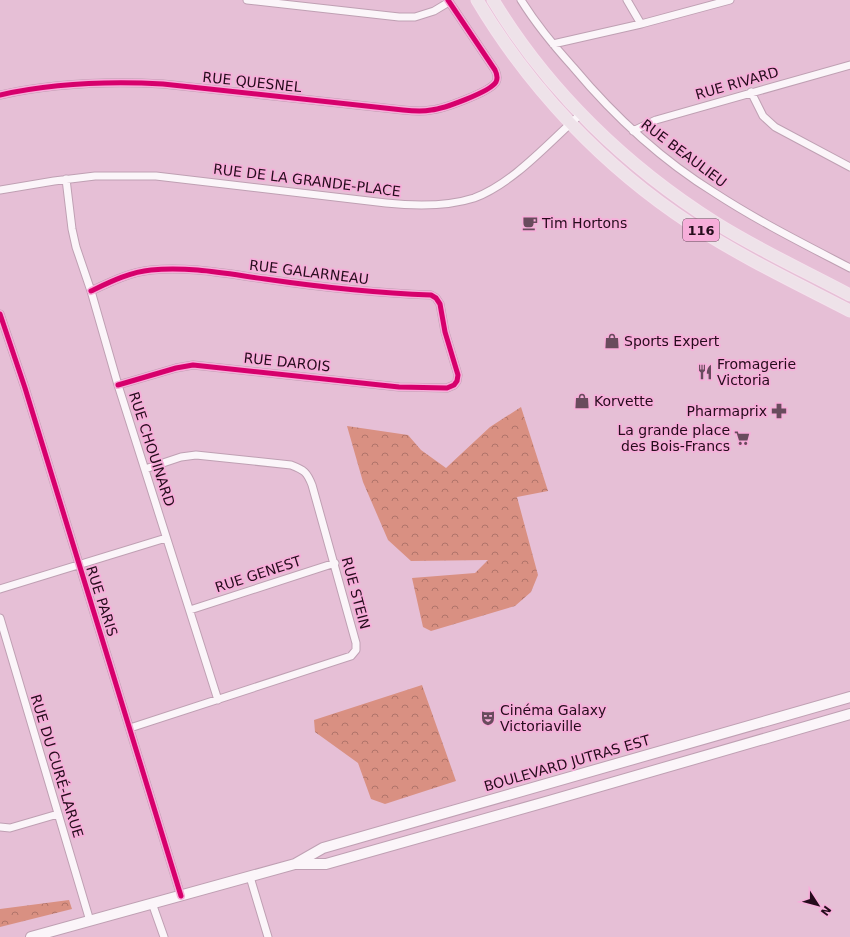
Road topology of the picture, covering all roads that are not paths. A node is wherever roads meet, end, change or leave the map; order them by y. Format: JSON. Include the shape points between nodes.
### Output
{"nodes":[{"id":1,"x":247,"y":0,"type":"edge"},
{"id":2,"x":476,"y":0,"type":"edge"},
{"id":3,"x":493,"y":0,"type":"edge"},
{"id":4,"x":521,"y":0,"type":"edge"},
{"id":5,"x":627,"y":0,"type":"edge"},
{"id":6,"x":730,"y":0,"type":"edge"},
{"id":7,"x":449,"y":1,"type":"edge"},
{"id":8,"x":641,"y":24,"type":"junction"},
{"id":9,"x":553,"y":44,"type":"junction"},
{"id":10,"x":850,"y":65,"type":"edge"},
{"id":11,"x":751,"y":92,"type":"junction"},
{"id":12,"x":0,"y":96,"type":"edge"},
{"id":13,"x":581,"y":114,"type":"junction"},
{"id":14,"x":571,"y":123,"type":"junction"},
{"id":15,"x":633,"y":132,"type":"junction"},
{"id":16,"x":850,"y":167,"type":"edge"},
{"id":17,"x":66,"y":179,"type":"junction"},
{"id":18,"x":0,"y":190,"type":"edge"},
{"id":19,"x":850,"y":268,"type":"edge"},
{"id":20,"x":91,"y":291,"type":"junction"},
{"id":21,"x":850,"y":294,"type":"edge"},
{"id":22,"x":850,"y":311,"type":"edge"},
{"id":23,"x":0,"y":314,"type":"edge"},
{"id":24,"x":118,"y":385,"type":"junction"},
{"id":25,"x":454,"y":385,"type":"joint"},
{"id":26,"x":145,"y":469,"type":"junction"},
{"id":27,"x":166,"y":538,"type":"junction"},
{"id":28,"x":334,"y":563,"type":"junction"},
{"id":29,"x":78,"y":565,"type":"junction"},
{"id":30,"x":0,"y":590,"type":"edge"},
{"id":31,"x":190,"y":610,"type":"junction"},
{"id":32,"x":0,"y":618,"type":"edge"},
{"id":33,"x":850,"y":697,"type":"edge"},
{"id":34,"x":218,"y":700,"type":"junction"},
{"id":35,"x":850,"y":714,"type":"edge"},
{"id":36,"x":130,"y":728,"type":"junction"},
{"id":37,"x":58,"y":814,"type":"junction"},
{"id":38,"x":0,"y":827,"type":"edge"},
{"id":39,"x":295,"y":864,"type":"junction"},
{"id":40,"x":250,"y":876,"type":"junction"},
{"id":41,"x":181,"y":896,"type":"junction"},
{"id":42,"x":152,"y":903,"type":"junction"},
{"id":43,"x":90,"y":921,"type":"junction"},
{"id":44,"x":31,"y":937,"type":"edge"},
{"id":45,"x":164,"y":937,"type":"edge"},
{"id":46,"x":268,"y":937,"type":"edge"}],
"edges":[{"from":1,"to":7,"type":"street","via":[[399,17],[416,17],[434,11]]},
{"from":2,"to":14,"type":"main road","number":"116","via":[[509,50],[547,98]]},
{"from":3,"to":13,"type":"main road","number":"116","via":[[543,71]]},
{"from":4,"to":9,"type":"street","name":"RUE BEAULIEU"},
{"from":5,"to":8,"type":"street"},
{"from":6,"to":8,"type":"street"},
{"from":7,"to":12,"type":"street","name":"RUE QUESNEL","via":[[495,70],[496,82],[483,92],[433,110],[419,111],[133,82],[71,84]]},
{"from":8,"to":9,"type":"street"},
{"from":9,"to":15,"type":"street","name":"RUE BEAULIEU"},
{"from":10,"to":11,"type":"street","name":"RUE RIVARD"},
{"from":11,"to":15,"type":"street","name":"RUE RIVARD","via":[[656,120]]},
{"from":11,"to":16,"type":"street","via":[[763,116],[775,127]]},
{"from":13,"to":14,"type":"street","name":"RUE DE LA GRANDE-PLACE"},
{"from":13,"to":21,"type":"main road","number":"116","via":[[626,157],[687,204],[748,242]]},
{"from":14,"to":17,"type":"street","name":"RUE DE LA GRANDE-PLACE","via":[[509,177],[474,198],[450,203],[393,204],[156,176]]},
{"from":14,"to":22,"type":"main road","number":"116","via":[[618,169],[690,223],[734,250]]},
{"from":15,"to":19,"type":"street","name":"RUE BEAULIEU","via":[[656,152],[714,193],[782,233]]},
{"from":17,"to":18,"type":"street","name":"RUE DE LA GRANDE-PLACE"},
{"from":17,"to":20,"type":"street","name":"RUE CHOUINARD","via":[[72,229]]},
{"from":20,"to":24,"type":"street","name":"RUE CHOUINARD"},
{"from":20,"to":25,"type":"street","name":"RUE GALARNEAU","via":[[135,273],[165,269],[193,270],[343,290],[431,295],[440,304],[445,332],[458,375]]},
{"from":23,"to":29,"type":"street","name":"RUE PARIS"},
{"from":24,"to":25,"type":"street","name":"RUE DAROIS","via":[[193,365],[399,387],[447,388]]},
{"from":24,"to":26,"type":"street","name":"RUE CHOUINARD"},
{"from":26,"to":27,"type":"street","name":"RUE CHOUINARD"},
{"from":26,"to":28,"type":"street","name":"RUE STEIN","via":[[181,457],[196,455],[291,465],[302,469],[312,485]]},
{"from":27,"to":29,"type":"street"},
{"from":27,"to":31,"type":"street","name":"RUE CHOUINARD"},
{"from":28,"to":31,"type":"street","name":"RUE GENEST"},
{"from":28,"to":34,"type":"street","name":"RUE STEIN","via":[[356,643],[356,650],[351,656]]},
{"from":29,"to":30,"type":"street"},
{"from":29,"to":36,"type":"street","name":"RUE PARIS"},
{"from":31,"to":34,"type":"street","name":"RUE CHOUINARD"},
{"from":32,"to":37,"type":"street","name":"RUE DU CURÉ-LARUE"},
{"from":33,"to":39,"type":"main road","name":"BOULEVARD JUTRAS EST","via":[[323,848]]},
{"from":34,"to":36,"type":"street","name":"RUE STEIN"},
{"from":35,"to":39,"type":"main road","name":"BOULEVARD JUTRAS EST","via":[[326,864]]},
{"from":36,"to":41,"type":"street","name":"RUE PARIS"},
{"from":37,"to":38,"type":"street","via":[[10,828]]},
{"from":37,"to":43,"type":"street","name":"RUE DU CURÉ-LARUE"},
{"from":39,"to":40,"type":"main road","name":"BOULEVARD JUTRAS EST"},
{"from":40,"to":41,"type":"main road","name":"BOULEVARD JUTRAS EST"},
{"from":40,"to":46,"type":"street"},
{"from":41,"to":42,"type":"main road","name":"BOULEVARD JUTRAS EST"},
{"from":42,"to":43,"type":"main road","name":"BOULEVARD JUTRAS EST"},
{"from":42,"to":45,"type":"street"},
{"from":43,"to":44,"type":"main road","name":"BOULEVARD JUTRAS EST"}]}
